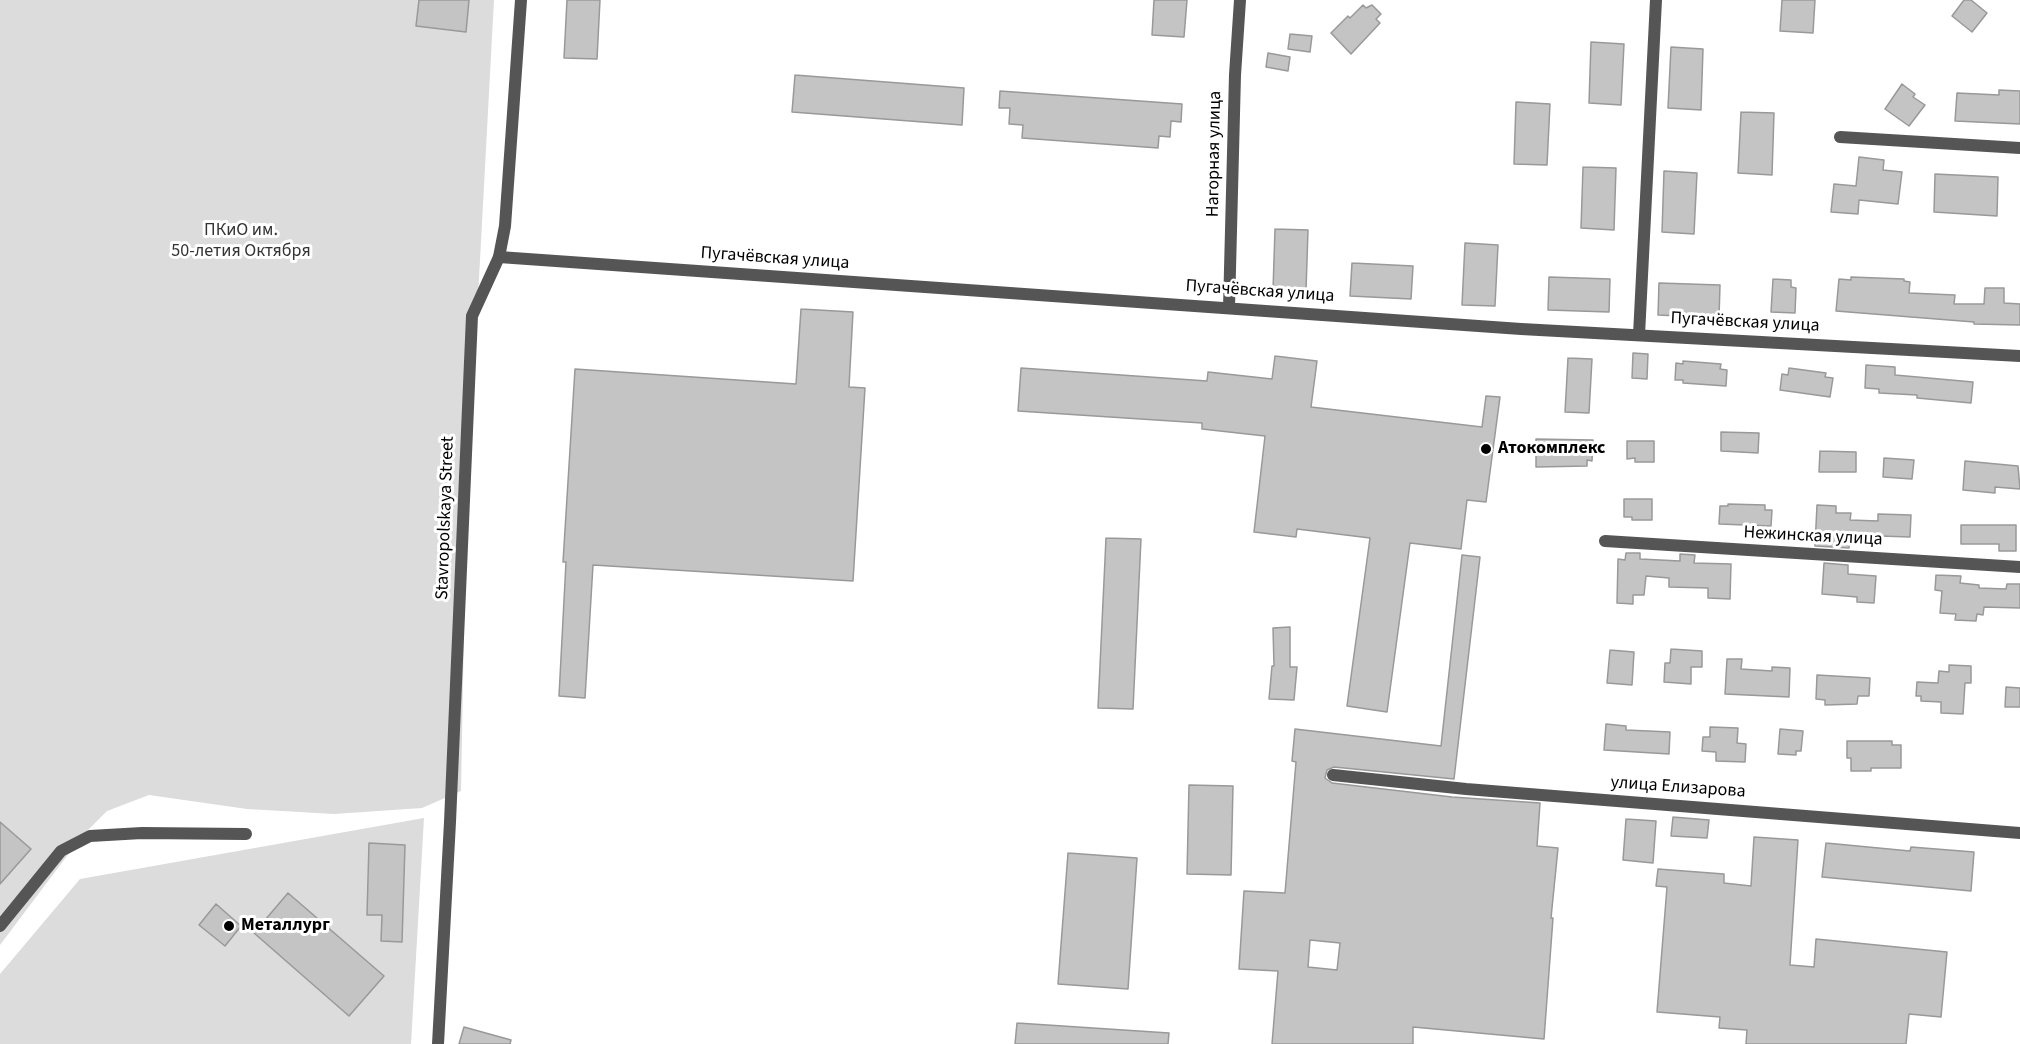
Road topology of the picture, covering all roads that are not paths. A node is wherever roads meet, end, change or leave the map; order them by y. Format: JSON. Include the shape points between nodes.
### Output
{"nodes":[{"id":1,"x":520,"y":0,"type":"edge"},
{"id":2,"x":1240,"y":0,"type":"edge"},
{"id":3,"x":1656,"y":0,"type":"edge"},
{"id":4,"x":1840,"y":137,"type":"dead end"},
{"id":5,"x":2020,"y":148,"type":"edge"},
{"id":6,"x":499,"y":257,"type":"junction"},
{"id":7,"x":1229,"y":308,"type":"junction"},
{"id":8,"x":1639,"y":335,"type":"junction"},
{"id":9,"x":2020,"y":356,"type":"edge"},
{"id":10,"x":1605,"y":542,"type":"dead end"},
{"id":11,"x":2020,"y":567,"type":"edge"},
{"id":12,"x":1334,"y":775,"type":"dead end"},
{"id":13,"x":2020,"y":832,"type":"edge"},
{"id":14,"x":246,"y":834,"type":"dead end"},
{"id":15,"x":0,"y":926,"type":"edge"},
{"id":16,"x":438,"y":1044,"type":"edge"}],
"edges":[{"from":1,"to":6,"type":"street","name":"Stavropolskaya Street","via":[[505,226]]},
{"from":2,"to":7,"type":"street","name":"Нагорная улица","via":[[1234,75]]},
{"from":3,"to":8,"type":"street"},
{"from":4,"to":5,"type":"street"},
{"from":6,"to":7,"type":"street","name":"Пугачёвская улица"},
{"from":6,"to":16,"type":"street","name":"Stavropolskaya Street","via":[[472,316]]},
{"from":7,"to":8,"type":"street","name":"Пугачёвская улица"},
{"from":8,"to":9,"type":"street","name":"Пугачёвская улица"},
{"from":10,"to":11,"type":"street","name":"Нежинская улица"},
{"from":12,"to":13,"type":"street","name":"улица Елизарова","via":[[1466,789]]},
{"from":14,"to":15,"type":"street","via":[[90,836],[62,852]]}]}
